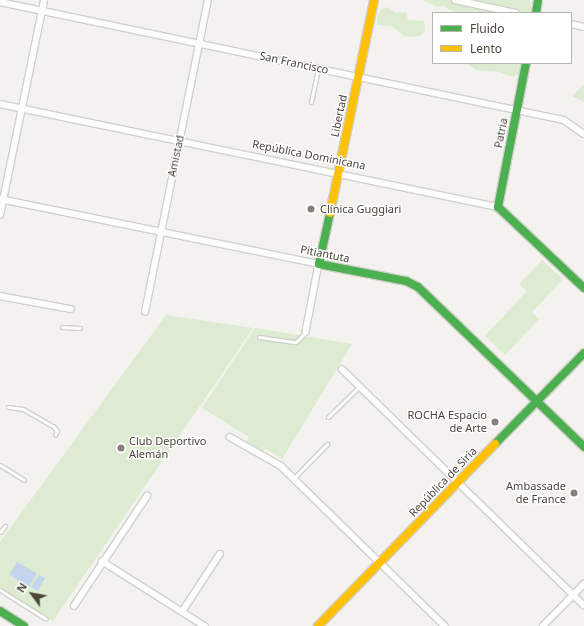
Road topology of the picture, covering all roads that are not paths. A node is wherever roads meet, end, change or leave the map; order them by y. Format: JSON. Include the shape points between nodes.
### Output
{"nodes":[{"id":1,"x":44,"y":0,"type":"edge"},
{"id":2,"x":208,"y":0,"type":"edge"},
{"id":3,"x":374,"y":0,"type":"edge"},
{"id":4,"x":455,"y":0,"type":"edge"},
{"id":5,"x":538,"y":0,"type":"edge"},
{"id":6,"x":0,"y":2,"type":"edge"},
{"id":7,"x":42,"y":11,"type":"junction"},
{"id":8,"x":511,"y":12,"type":"edge"},
{"id":9,"x":536,"y":12,"type":"edge"},
{"id":10,"x":572,"y":24,"type":"edge"},
{"id":11,"x":584,"y":27,"type":"edge"},
{"id":12,"x":199,"y":43,"type":"junction"},
{"id":13,"x":526,"y":64,"type":"edge"},
{"id":14,"x":318,"y":68,"type":"junction"},
{"id":15,"x":358,"y":77,"type":"junction"},
{"id":16,"x":311,"y":102,"type":"dead end"},
{"id":17,"x":0,"y":104,"type":"edge"},
{"id":18,"x":22,"y":108,"type":"junction"},
{"id":19,"x":517,"y":110,"type":"junction"},
{"id":20,"x":584,"y":134,"type":"edge"},
{"id":21,"x":179,"y":140,"type":"junction"},
{"id":22,"x":338,"y":172,"type":"junction"},
{"id":23,"x":2,"y":199,"type":"edge"},
{"id":24,"x":498,"y":207,"type":"junction"},
{"id":25,"x":0,"y":215,"type":"edge"},
{"id":26,"x":160,"y":231,"type":"junction"},
{"id":27,"x":319,"y":264,"type":"junction"},
{"id":28,"x":584,"y":288,"type":"edge"},
{"id":29,"x":0,"y":296,"type":"edge"},
{"id":30,"x":71,"y":309,"type":"dead end"},
{"id":31,"x":145,"y":312,"type":"dead end"},
{"id":32,"x":62,"y":327,"type":"dead end"},
{"id":33,"x":80,"y":328,"type":"dead end"},
{"id":34,"x":306,"y":332,"type":"joint"},
{"id":35,"x":260,"y":337,"type":"dead end"},
{"id":36,"x":584,"y":353,"type":"edge"},
{"id":37,"x":342,"y":369,"type":"dead end"},
{"id":38,"x":360,"y":386,"type":"junction"},
{"id":39,"x":536,"y":402,"type":"junction"},
{"id":40,"x":8,"y":407,"type":"dead end"},
{"id":41,"x":328,"y":417,"type":"dead end"},
{"id":42,"x":55,"y":435,"type":"dead end"},
{"id":43,"x":230,"y":437,"type":"dead end"},
{"id":44,"x":327,"y":444,"type":"dead end"},
{"id":45,"x":584,"y":448,"type":"edge"},
{"id":46,"x":0,"y":465,"type":"edge"},
{"id":47,"x":293,"y":479,"type":"junction"},
{"id":48,"x":24,"y":480,"type":"dead end"},
{"id":49,"x":458,"y":483,"type":"junction"},
{"id":50,"x":147,"y":496,"type":"dead end"},
{"id":51,"x":5,"y":526,"type":"dead end"},
{"id":52,"x":0,"y":532,"type":"edge"},
{"id":53,"x":220,"y":554,"type":"dead end"},
{"id":54,"x":102,"y":561,"type":"junction"},
{"id":55,"x":379,"y":563,"type":"junction"},
{"id":56,"x":584,"y":584,"type":"edge"},
{"id":57,"x":0,"y":590,"type":"edge"},
{"id":58,"x":573,"y":595,"type":"junction"},
{"id":59,"x":584,"y":605,"type":"edge"},
{"id":60,"x":74,"y":606,"type":"dead end"},
{"id":61,"x":0,"y":611,"type":"edge"},
{"id":62,"x":182,"y":612,"type":"junction"},
{"id":63,"x":46,"y":619,"type":"dead end"},
{"id":64,"x":24,"y":626,"type":"edge"},
{"id":65,"x":205,"y":626,"type":"edge"},
{"id":66,"x":318,"y":626,"type":"edge"},
{"id":67,"x":445,"y":626,"type":"edge"},
{"id":68,"x":543,"y":626,"type":"edge"}],
"edges":[{"from":1,"to":7,"type":"street"},
{"from":2,"to":12,"type":"street","name":"Amistad"},
{"from":3,"to":15,"type":"street","name":"Libertad"},
{"from":4,"to":8,"type":"street"},
{"from":5,"to":9,"type":"street"},
{"from":6,"to":7,"type":"street","name":"San Francisco"},
{"from":7,"to":12,"type":"street","name":"San Francisco"},
{"from":7,"to":18,"type":"street"},
{"from":10,"to":11,"type":"street"},
{"from":12,"to":14,"type":"street","name":"San Francisco"},
{"from":12,"to":21,"type":"street","name":"Amistad"},
{"from":13,"to":19,"type":"street","name":"Patria"},
{"from":14,"to":15,"type":"street","name":"San Francisco"},
{"from":14,"to":16,"type":"lane"},
{"from":15,"to":19,"type":"street","name":"San Francisco"},
{"from":15,"to":22,"type":"street","name":"Libertad"},
{"from":17,"to":18,"type":"street","name":"República Dominicana"},
{"from":18,"to":21,"type":"street","name":"República Dominicana"},
{"from":18,"to":23,"type":"street"},
{"from":19,"to":20,"type":"street","name":"San Francisco","via":[[564,120]]},
{"from":19,"to":24,"type":"street","name":"Patria"},
{"from":21,"to":22,"type":"street","name":"República Dominicana"},
{"from":21,"to":26,"type":"street","name":"Amistad"},
{"from":22,"to":24,"type":"street","name":"República Dominicana"},
{"from":22,"to":27,"type":"street","name":"Libertad"},
{"from":23,"to":25,"type":"street"},
{"from":23,"to":26,"type":"street","name":"Pitiantuta"},
{"from":24,"to":28,"type":"street"},
{"from":26,"to":27,"type":"street","name":"Pitiantuta"},
{"from":26,"to":31,"type":"street","name":"Amistad"},
{"from":27,"to":34,"type":"street","name":"Libertad"},
{"from":27,"to":39,"type":"street","name":"Pitiantuta","via":[[406,281],[416,286]]},
{"from":29,"to":30,"type":"street"},
{"from":32,"to":33,"type":"lane"},
{"from":34,"to":35,"type":"lane","via":[[296,342]]},
{"from":36,"to":39,"type":"street","name":"República de Siria"},
{"from":37,"to":38,"type":"street"},
{"from":38,"to":41,"type":"lane"},
{"from":38,"to":49,"type":"street"},
{"from":39,"to":45,"type":"street","name":"Pitiantuta"},
{"from":39,"to":49,"type":"street","name":"República de Siria"},
{"from":40,"to":42,"type":"lane","via":[[23,409],[54,426],[57,431]]},
{"from":43,"to":47,"type":"street","via":[[277,463]]},
{"from":44,"to":47,"type":"lane"},
{"from":46,"to":48,"type":"lane"},
{"from":47,"to":55,"type":"street"},
{"from":49,"to":55,"type":"street","name":"República de Siria"},
{"from":49,"to":58,"type":"street"},
{"from":50,"to":54,"type":"street"},
{"from":51,"to":52,"type":"lane"},
{"from":53,"to":62,"type":"street"},
{"from":54,"to":60,"type":"street"},
{"from":54,"to":62,"type":"street"},
{"from":55,"to":66,"type":"street","name":"República de Siria"},
{"from":55,"to":67,"type":"street"},
{"from":56,"to":58,"type":"street"},
{"from":57,"to":63,"type":"lane"},
{"from":58,"to":59,"type":"street"},
{"from":58,"to":68,"type":"street"},
{"from":61,"to":64,"type":"street"},
{"from":62,"to":65,"type":"street"}]}
